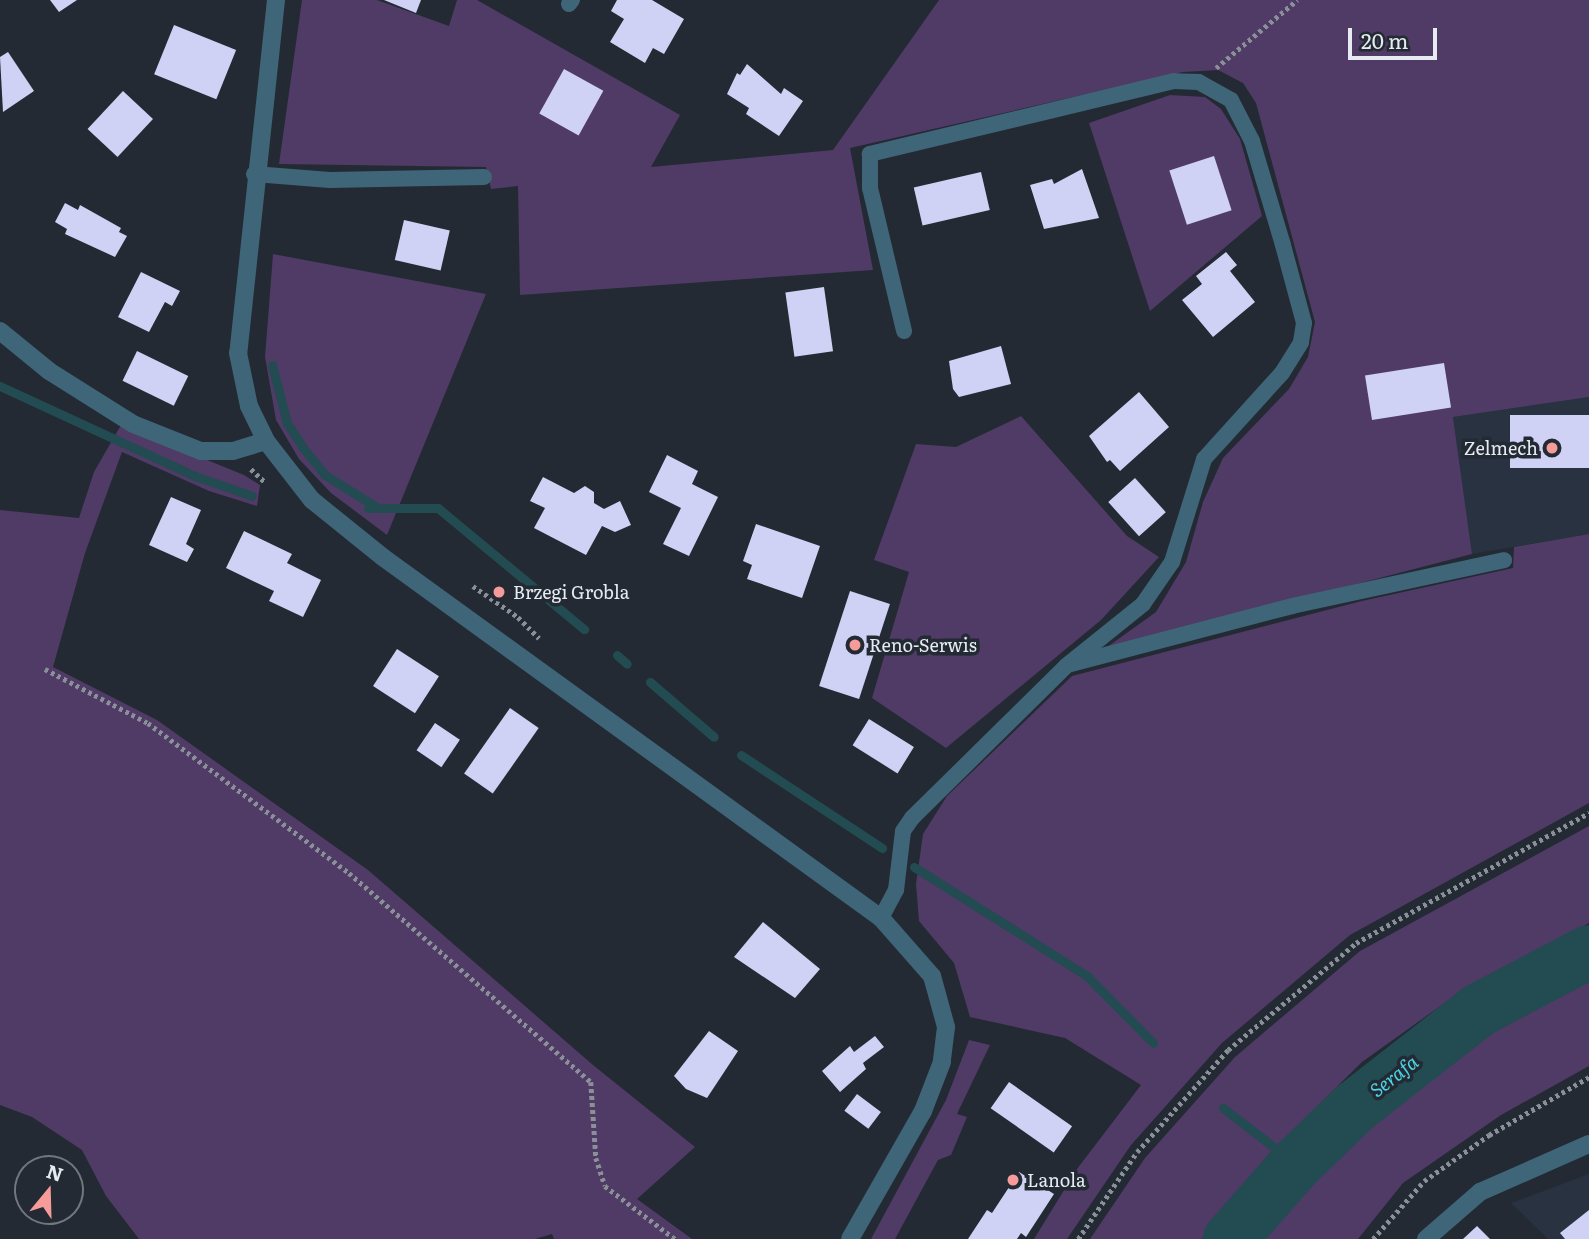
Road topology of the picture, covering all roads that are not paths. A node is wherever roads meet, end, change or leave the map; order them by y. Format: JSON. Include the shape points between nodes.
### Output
{"nodes":[{"id":1,"x":276,"y":0,"type":"edge"},
{"id":2,"x":254,"y":174,"type":"junction"},
{"id":3,"x":484,"y":177,"type":"dead end"},
{"id":4,"x":0,"y":331,"type":"edge"},
{"id":5,"x":904,"y":331,"type":"dead end"},
{"id":6,"x":266,"y":441,"type":"junction"},
{"id":7,"x":1504,"y":560,"type":"dead end"},
{"id":8,"x":1066,"y":666,"type":"junction"},
{"id":9,"x":881,"y":918,"type":"junction"},
{"id":10,"x":1589,"y":1144,"type":"edge"},
{"id":11,"x":850,"y":1239,"type":"edge"},
{"id":12,"x":1426,"y":1239,"type":"edge"}],
"edges":[{"from":1,"to":2,"type":"street"},
{"from":2,"to":3,"type":"lane","via":[[330,180]]},
{"from":2,"to":6,"type":"street","via":[[238,352],[249,406]]},
{"from":4,"to":6,"type":"street","via":[[50,371],[133,424],[201,451],[233,451]]},
{"from":5,"to":8,"type":"lane","via":[[870,188],[870,154],[1174,81],[1199,82],[1231,100],[1252,141],[1304,323],[1301,342],[1282,373],[1204,459],[1177,550],[1162,580],[1143,604]]},
{"from":6,"to":9,"type":"street","via":[[312,500],[384,558]]},
{"from":7,"to":8,"type":"lane","via":[[1293,606]]},
{"from":8,"to":9,"type":"lane","via":[[912,818],[904,831],[896,891]]},
{"from":9,"to":11,"type":"street","via":[[932,976],[944,1013],[945,1046],[923,1111]]},
{"from":10,"to":12,"type":"street","via":[[1480,1192]]}]}
